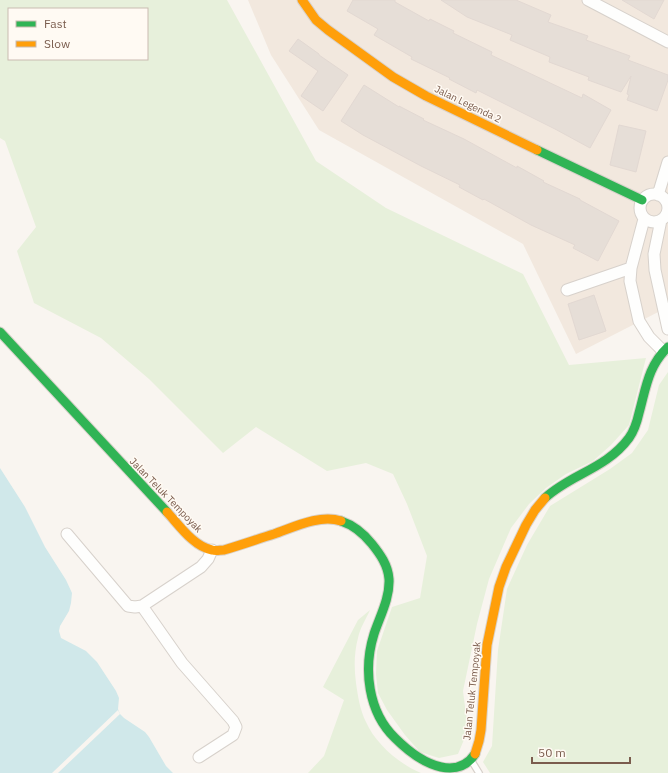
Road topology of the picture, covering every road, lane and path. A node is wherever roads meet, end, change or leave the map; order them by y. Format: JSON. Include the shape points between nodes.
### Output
{"nodes":[{"id":1,"x":302,"y":0,"type":"edge"},
{"id":2,"x":588,"y":0,"type":"edge"},
{"id":3,"x":668,"y":42,"type":"edge"},
{"id":4,"x":668,"y":162,"type":"edge"},
{"id":5,"x":658,"y":195,"type":"junction"},
{"id":6,"x":642,"y":200,"type":"junction"},
{"id":7,"x":668,"y":210,"type":"edge"},
{"id":8,"x":644,"y":219,"type":"junction"},
{"id":9,"x":661,"y":220,"type":"junction"},
{"id":10,"x":631,"y":268,"type":"junction"},
{"id":11,"x":567,"y":290,"type":"dead end"},
{"id":12,"x":668,"y":329,"type":"edge"},
{"id":13,"x":0,"y":332,"type":"edge"},
{"id":14,"x":665,"y":349,"type":"edge"},
{"id":15,"x":67,"y":534,"type":"dead end"},
{"id":16,"x":212,"y":550,"type":"junction"},
{"id":17,"x":142,"y":606,"type":"junction"},
{"id":18,"x":200,"y":757,"type":"dead end"},
{"id":19,"x":471,"y":760,"type":"junction"},
{"id":20,"x":479,"y":773,"type":"edge"}],
"edges":[{"from":1,"to":6,"type":"street","name":"Jalan Legenda 2","via":[[316,20],[328,30],[426,96]]},
{"from":2,"to":3,"type":"street"},
{"from":4,"to":5,"type":"street"},
{"from":5,"to":6,"type":"street","via":[[652,194]]},
{"from":5,"to":7,"type":"street","via":[[664,198]]},
{"from":6,"to":8,"type":"street","via":[[640,206]]},
{"from":7,"to":9,"type":"street"},
{"from":8,"to":9,"type":"street","via":[[652,222]]},
{"from":8,"to":10,"type":"street"},
{"from":9,"to":12,"type":"street","via":[[654,254],[654,270]]},
{"from":10,"to":11,"type":"street"},
{"from":10,"to":14,"type":"street","via":[[630,281],[639,322],[649,337]]},
{"from":13,"to":16,"type":"street","name":"Jalan Teluk Tempoyak","via":[[192,539]]},
{"from":14,"to":19,"type":"street","name":"Jalan Teluk Tempoyak","via":[[648,377],[630,438],[601,465],[551,493],[539,503],[530,517],[500,584],[487,647],[479,740]]},
{"from":15,"to":17,"type":"street","via":[[128,606]]},
{"from":16,"to":17,"type":"street","via":[[201,568]]},
{"from":16,"to":19,"type":"street","via":[[224,550],[326,519],[343,522],[367,539],[382,556],[388,568],[389,578],[388,591],[369,654],[368,673],[375,709],[394,738],[423,760],[446,769],[464,766]]},
{"from":17,"to":18,"type":"street","via":[[182,663],[236,727],[233,735]]},
{"from":19,"to":20,"type":"lane"}]}
